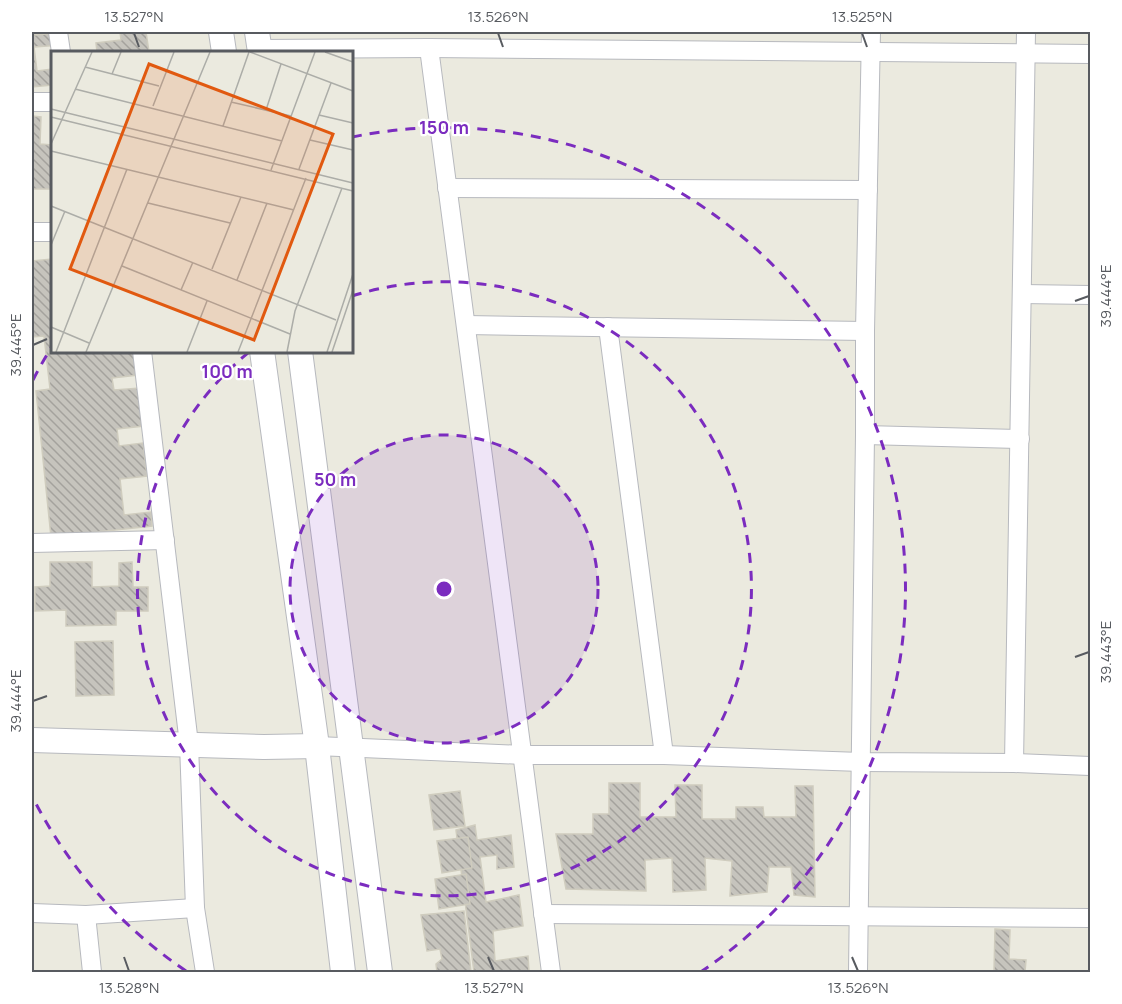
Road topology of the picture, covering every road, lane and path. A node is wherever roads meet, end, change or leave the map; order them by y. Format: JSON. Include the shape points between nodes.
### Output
{"nodes":[{"id":1,"x":58,"y":32,"type":"edge"},
{"id":2,"x":221,"y":32,"type":"edge"},
{"id":3,"x":872,"y":32,"type":"edge"},
{"id":4,"x":1026,"y":32,"type":"edge"},
{"id":5,"x":258,"y":44,"type":"edge"},
{"id":6,"x":429,"y":48,"type":"junction"},
{"id":7,"x":61,"y":51,"type":"edge"},
{"id":8,"x":224,"y":51,"type":"edge"},
{"id":9,"x":871,"y":52,"type":"junction"},
{"id":10,"x":1026,"y":53,"type":"junction"},
{"id":11,"x":1090,"y":54,"type":"edge"},
{"id":12,"x":32,"y":102,"type":"edge"},
{"id":13,"x":51,"y":102,"type":"edge"},
{"id":14,"x":447,"y":188,"type":"junction"},
{"id":15,"x":868,"y":190,"type":"junction"},
{"id":16,"x":32,"y":232,"type":"edge"},
{"id":17,"x":51,"y":232,"type":"edge"},
{"id":18,"x":1022,"y":294,"type":"junction"},
{"id":19,"x":1090,"y":295,"type":"edge"},
{"id":20,"x":466,"y":325,"type":"junction"},
{"id":21,"x":608,"y":327,"type":"junction"},
{"id":22,"x":865,"y":331,"type":"junction"},
{"id":23,"x":142,"y":352,"type":"edge"},
{"id":24,"x":262,"y":352,"type":"edge"},
{"id":25,"x":300,"y":352,"type":"edge"},
{"id":26,"x":865,"y":435,"type":"junction"},
{"id":27,"x":1020,"y":439,"type":"junction"},
{"id":28,"x":165,"y":540,"type":"junction"},
{"id":29,"x":32,"y":542,"type":"edge"},
{"id":30,"x":32,"y":740,"type":"edge"},
{"id":31,"x":189,"y":744,"type":"junction"},
{"id":32,"x":317,"y":746,"type":"junction"},
{"id":33,"x":351,"y":747,"type":"junction"},
{"id":34,"x":523,"y":755,"type":"junction"},
{"id":35,"x":664,"y":755,"type":"junction"},
{"id":36,"x":861,"y":762,"type":"junction"},
{"id":37,"x":1014,"y":763,"type":"junction"},
{"id":38,"x":1090,"y":766,"type":"edge"},
{"id":39,"x":195,"y":908,"type":"junction"},
{"id":40,"x":32,"y":913,"type":"edge"},
{"id":41,"x":543,"y":914,"type":"junction"},
{"id":42,"x":86,"y":915,"type":"junction"},
{"id":43,"x":859,"y":916,"type":"junction"},
{"id":44,"x":1090,"y":918,"type":"edge"},
{"id":45,"x":92,"y":972,"type":"edge"},
{"id":46,"x":205,"y":972,"type":"edge"},
{"id":47,"x":343,"y":972,"type":"edge"},
{"id":48,"x":380,"y":972,"type":"edge"},
{"id":49,"x":551,"y":972,"type":"edge"},
{"id":50,"x":858,"y":972,"type":"edge"}],
"edges":[{"from":1,"to":7,"type":"street"},
{"from":2,"to":8,"type":"street"},
{"from":3,"to":9,"type":"street"},
{"from":4,"to":10,"type":"street"},
{"from":5,"to":6,"type":"street"},
{"from":6,"to":9,"type":"street"},
{"from":6,"to":14,"type":"street"},
{"from":9,"to":10,"type":"street"},
{"from":9,"to":15,"type":"street"},
{"from":10,"to":11,"type":"street"},
{"from":10,"to":18,"type":"street"},
{"from":12,"to":13,"type":"street"},
{"from":14,"to":15,"type":"street"},
{"from":14,"to":20,"type":"street"},
{"from":15,"to":22,"type":"street"},
{"from":16,"to":17,"type":"street"},
{"from":18,"to":19,"type":"street"},
{"from":18,"to":27,"type":"street"},
{"from":20,"to":21,"type":"street"},
{"from":20,"to":34,"type":"street"},
{"from":21,"to":22,"type":"street"},
{"from":21,"to":35,"type":"street"},
{"from":22,"to":26,"type":"street"},
{"from":23,"to":28,"type":"street"},
{"from":24,"to":32,"type":"street"},
{"from":25,"to":33,"type":"street"},
{"from":26,"to":27,"type":"street"},
{"from":26,"to":36,"type":"street"},
{"from":27,"to":37,"type":"street"},
{"from":28,"to":29,"type":"street"},
{"from":28,"to":31,"type":"street"},
{"from":30,"to":31,"type":"street"},
{"from":31,"to":32,"type":"street"},
{"from":31,"to":39,"type":"street"},
{"from":32,"to":33,"type":"street"},
{"from":32,"to":47,"type":"street"},
{"from":33,"to":34,"type":"street"},
{"from":33,"to":48,"type":"street"},
{"from":34,"to":35,"type":"street"},
{"from":34,"to":41,"type":"street"},
{"from":35,"to":36,"type":"street"},
{"from":36,"to":37,"type":"street"},
{"from":36,"to":43,"type":"street"},
{"from":37,"to":38,"type":"street"},
{"from":39,"to":42,"type":"street"},
{"from":39,"to":46,"type":"street"},
{"from":40,"to":42,"type":"street"},
{"from":41,"to":43,"type":"street"},
{"from":41,"to":49,"type":"street"},
{"from":42,"to":45,"type":"street"},
{"from":43,"to":44,"type":"street"},
{"from":43,"to":50,"type":"street"}]}
